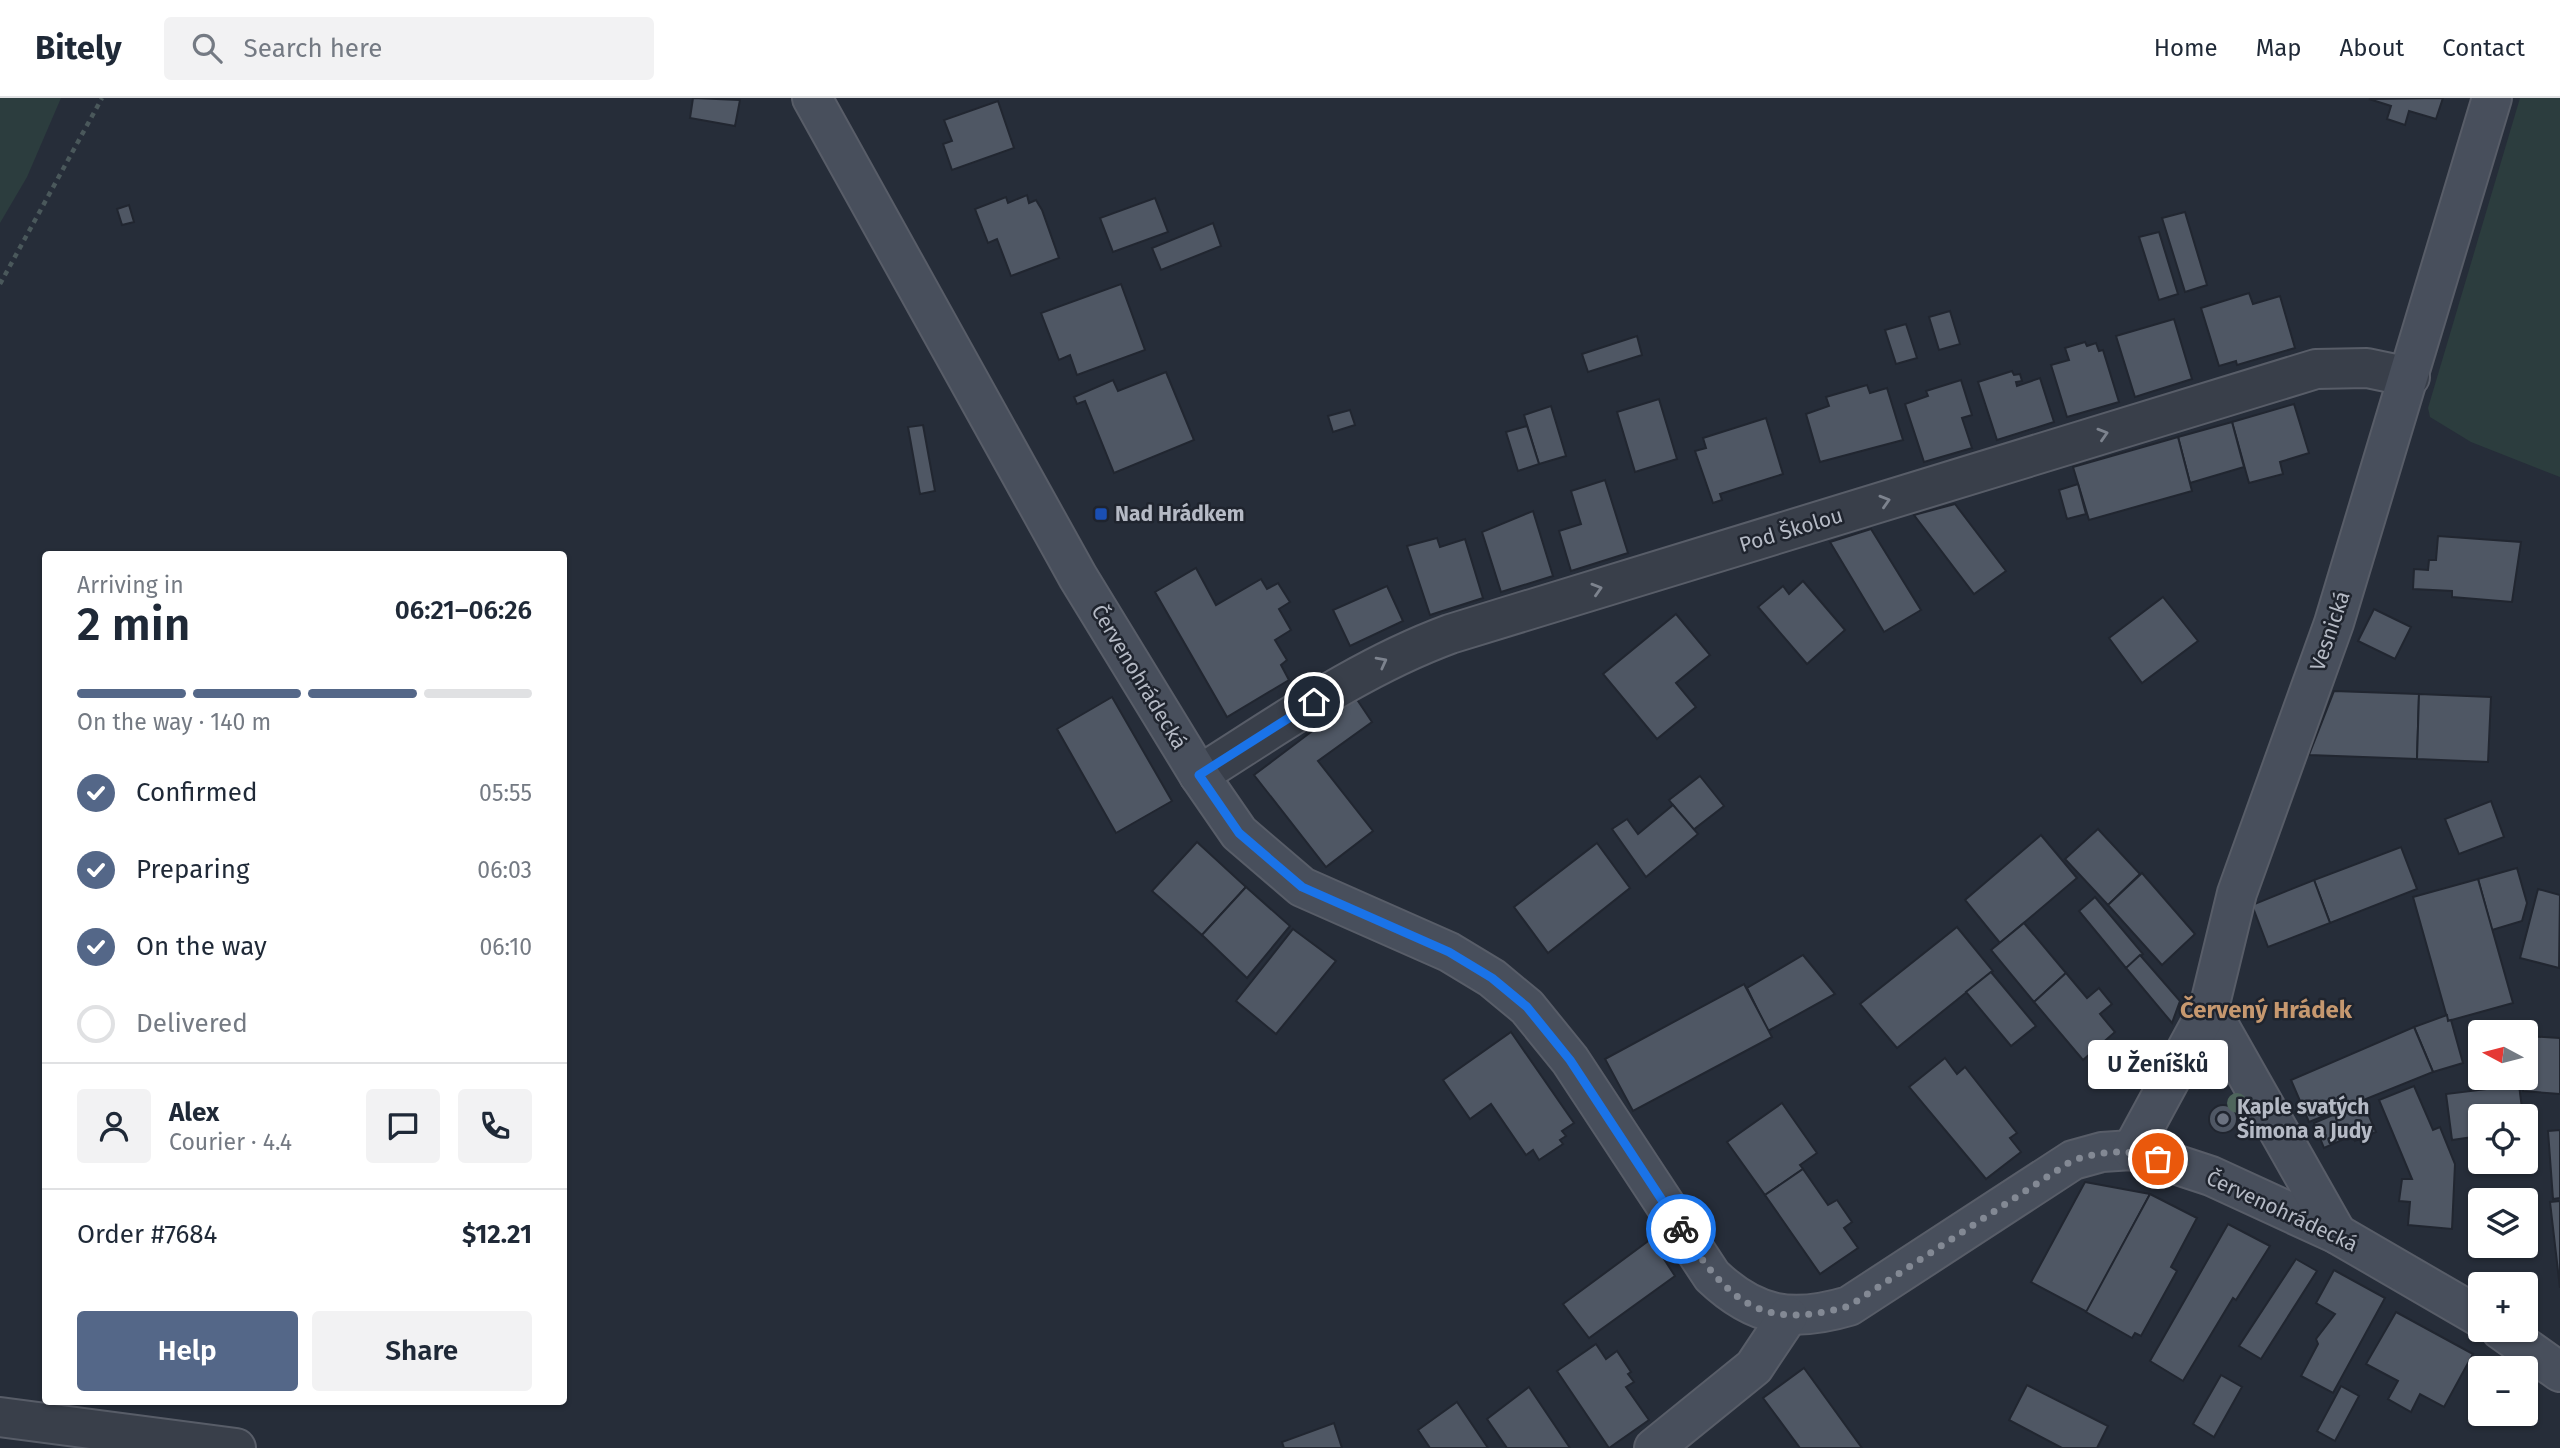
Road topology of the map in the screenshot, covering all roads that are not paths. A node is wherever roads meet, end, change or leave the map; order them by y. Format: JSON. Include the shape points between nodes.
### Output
{"nodes":[{"id":1,"x":812,"y":98,"type":"edge"},
{"id":2,"x":2492,"y":98,"type":"edge"},
{"id":3,"x":2410,"y":377,"type":"junction"},
{"id":4,"x":1199,"y":775,"type":"junction"},
{"id":5,"x":2209,"y":1008,"type":"junction"},
{"id":6,"x":2132,"y":1150,"type":"junction"},
{"id":7,"x":2337,"y":1234,"type":"junction"},
{"id":8,"x":2468,"y":1310,"type":"edge"},
{"id":9,"x":1788,"y":1316,"type":"junction"},
{"id":10,"x":2517,"y":1342,"type":"edge"},
{"id":11,"x":2560,"y":1373,"type":"edge"},
{"id":12,"x":0,"y":1417,"type":"edge"},
{"id":13,"x":236,"y":1448,"type":"edge"},
{"id":14,"x":1654,"y":1448,"type":"edge"}],
"edges":[{"from":1,"to":4,"type":"street","name":"Červenohrádecká","via":[[1078,577]]},
{"from":2,"to":3,"type":"street","name":"Vesnická"},
{"from":4,"to":3,"type":"street","name":"Pod Školou","one_way":true,"via":[[1360,673],[1450,634],[2316,369],[2367,368]]},
{"from":3,"to":5,"type":"street","name":"Vesnická","via":[[2334,623],[2237,893]]},
{"from":4,"to":9,"type":"street","name":"Červenohrádecká","via":[[1239,833],[1302,887],[1449,952],[1492,978],[1527,1007],[1570,1060],[1712,1276],[1751,1306]]},
{"from":5,"to":6,"type":"street","name":"Vesnická"},
{"from":5,"to":7,"type":"street"},
{"from":6,"to":7,"type":"street","name":"Červenohrádecká","via":[[2211,1176]]},
{"from":6,"to":9,"type":"street","name":"Červenohrádecká","via":[[2073,1160],[1849,1306],[1815,1316]]},
{"from":7,"to":8,"type":"street","name":"Červenohrádecká"},
{"from":9,"to":14,"type":"street","via":[[1754,1367]]},
{"from":10,"to":11,"type":"street"},
{"from":12,"to":13,"type":"street"}]}
